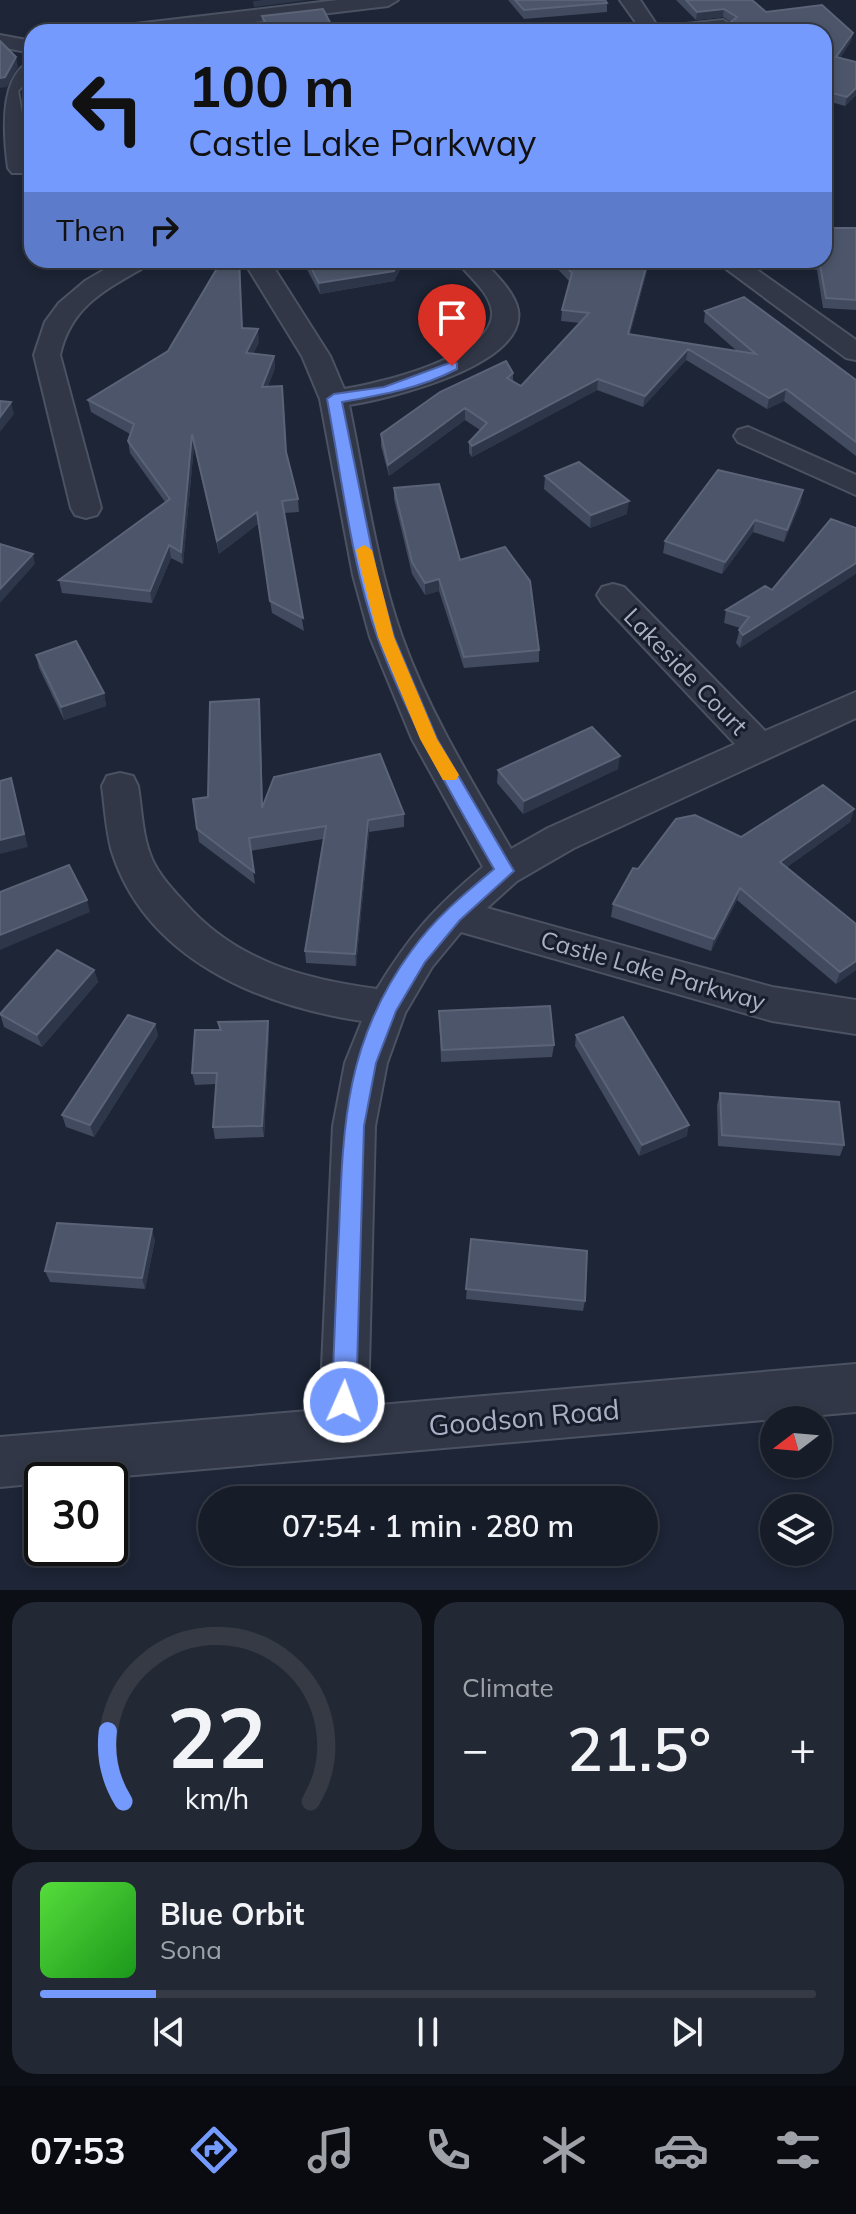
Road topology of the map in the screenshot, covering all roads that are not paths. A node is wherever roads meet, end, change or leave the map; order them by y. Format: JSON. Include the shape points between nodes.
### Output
{"nodes":[{"id":1,"x":388,"y":0,"type":"edge"},
{"id":2,"x":630,"y":0,"type":"edge"},
{"id":3,"x":219,"y":24,"type":"edge"},
{"id":4,"x":646,"y":24,"type":"edge"},
{"id":5,"x":0,"y":41,"type":"edge"},
{"id":6,"x":24,"y":46,"type":"edge"},
{"id":7,"x":24,"y":71,"type":"edge"},
{"id":8,"x":20,"y":168,"type":"dead end"},
{"id":9,"x":125,"y":268,"type":"edge"},
{"id":10,"x":261,"y":268,"type":"edge"},
{"id":11,"x":475,"y":268,"type":"edge"},
{"id":12,"x":738,"y":268,"type":"edge"},
{"id":13,"x":855,"y":350,"type":"edge"},
{"id":14,"x":334,"y":399,"type":"junction"},
{"id":15,"x":748,"y":436,"type":"dead end"},
{"id":16,"x":856,"y":486,"type":"edge"},
{"id":17,"x":86,"y":508,"type":"dead end"},
{"id":18,"x":613,"y":595,"type":"dead end"},
{"id":19,"x":856,"y":704,"type":"edge"},
{"id":20,"x":760,"y":748,"type":"junction"},
{"id":21,"x":120,"y":786,"type":"dead end"},
{"id":22,"x":504,"y":871,"type":"junction"},
{"id":23,"x":453,"y":914,"type":"junction"},
{"id":24,"x":387,"y":1008,"type":"junction"},
{"id":25,"x":856,"y":1017,"type":"edge"},
{"id":26,"x":856,"y":1388,"type":"edge"},
{"id":27,"x":343,"y":1433,"type":"junction"},
{"id":28,"x":0,"y":1462,"type":"edge"}],
"edges":[{"from":1,"to":3,"type":"street"},
{"from":2,"to":4,"type":"street"},
{"from":5,"to":6,"type":"street"},
{"from":7,"to":8,"type":"street","via":[[7,90]]},
{"from":9,"to":17,"type":"street","via":[[73,302],[49,337],[47,355]]},
{"from":10,"to":14,"type":"street","via":[[316,356]]},
{"from":11,"to":14,"type":"street","via":[[503,303],[499,332],[472,356],[433,376]]},
{"from":12,"to":13,"type":"street"},
{"from":14,"to":22,"type":"street","via":[[386,637],[429,739]]},
{"from":15,"to":16,"type":"street"},
{"from":18,"to":20,"type":"street","name":"Lakeside Court"},
{"from":19,"to":20,"type":"street"},
{"from":20,"to":22,"type":"street","via":[[561,838]]},
{"from":21,"to":24,"type":"street","via":[[129,848],[146,884],[177,924],[216,956],[268,983],[317,999]]},
{"from":22,"to":23,"type":"street"},
{"from":23,"to":24,"type":"street","via":[[418,956]]},
{"from":23,"to":25,"type":"street","name":"Castle Lake Parkway","via":[[772,1004]]},
{"from":24,"to":27,"type":"street","via":[[366,1063],[354,1126]]},
{"from":26,"to":27,"type":"street","name":"Goodson Road"},
{"from":27,"to":28,"type":"street","name":"Goodson Road"}]}
